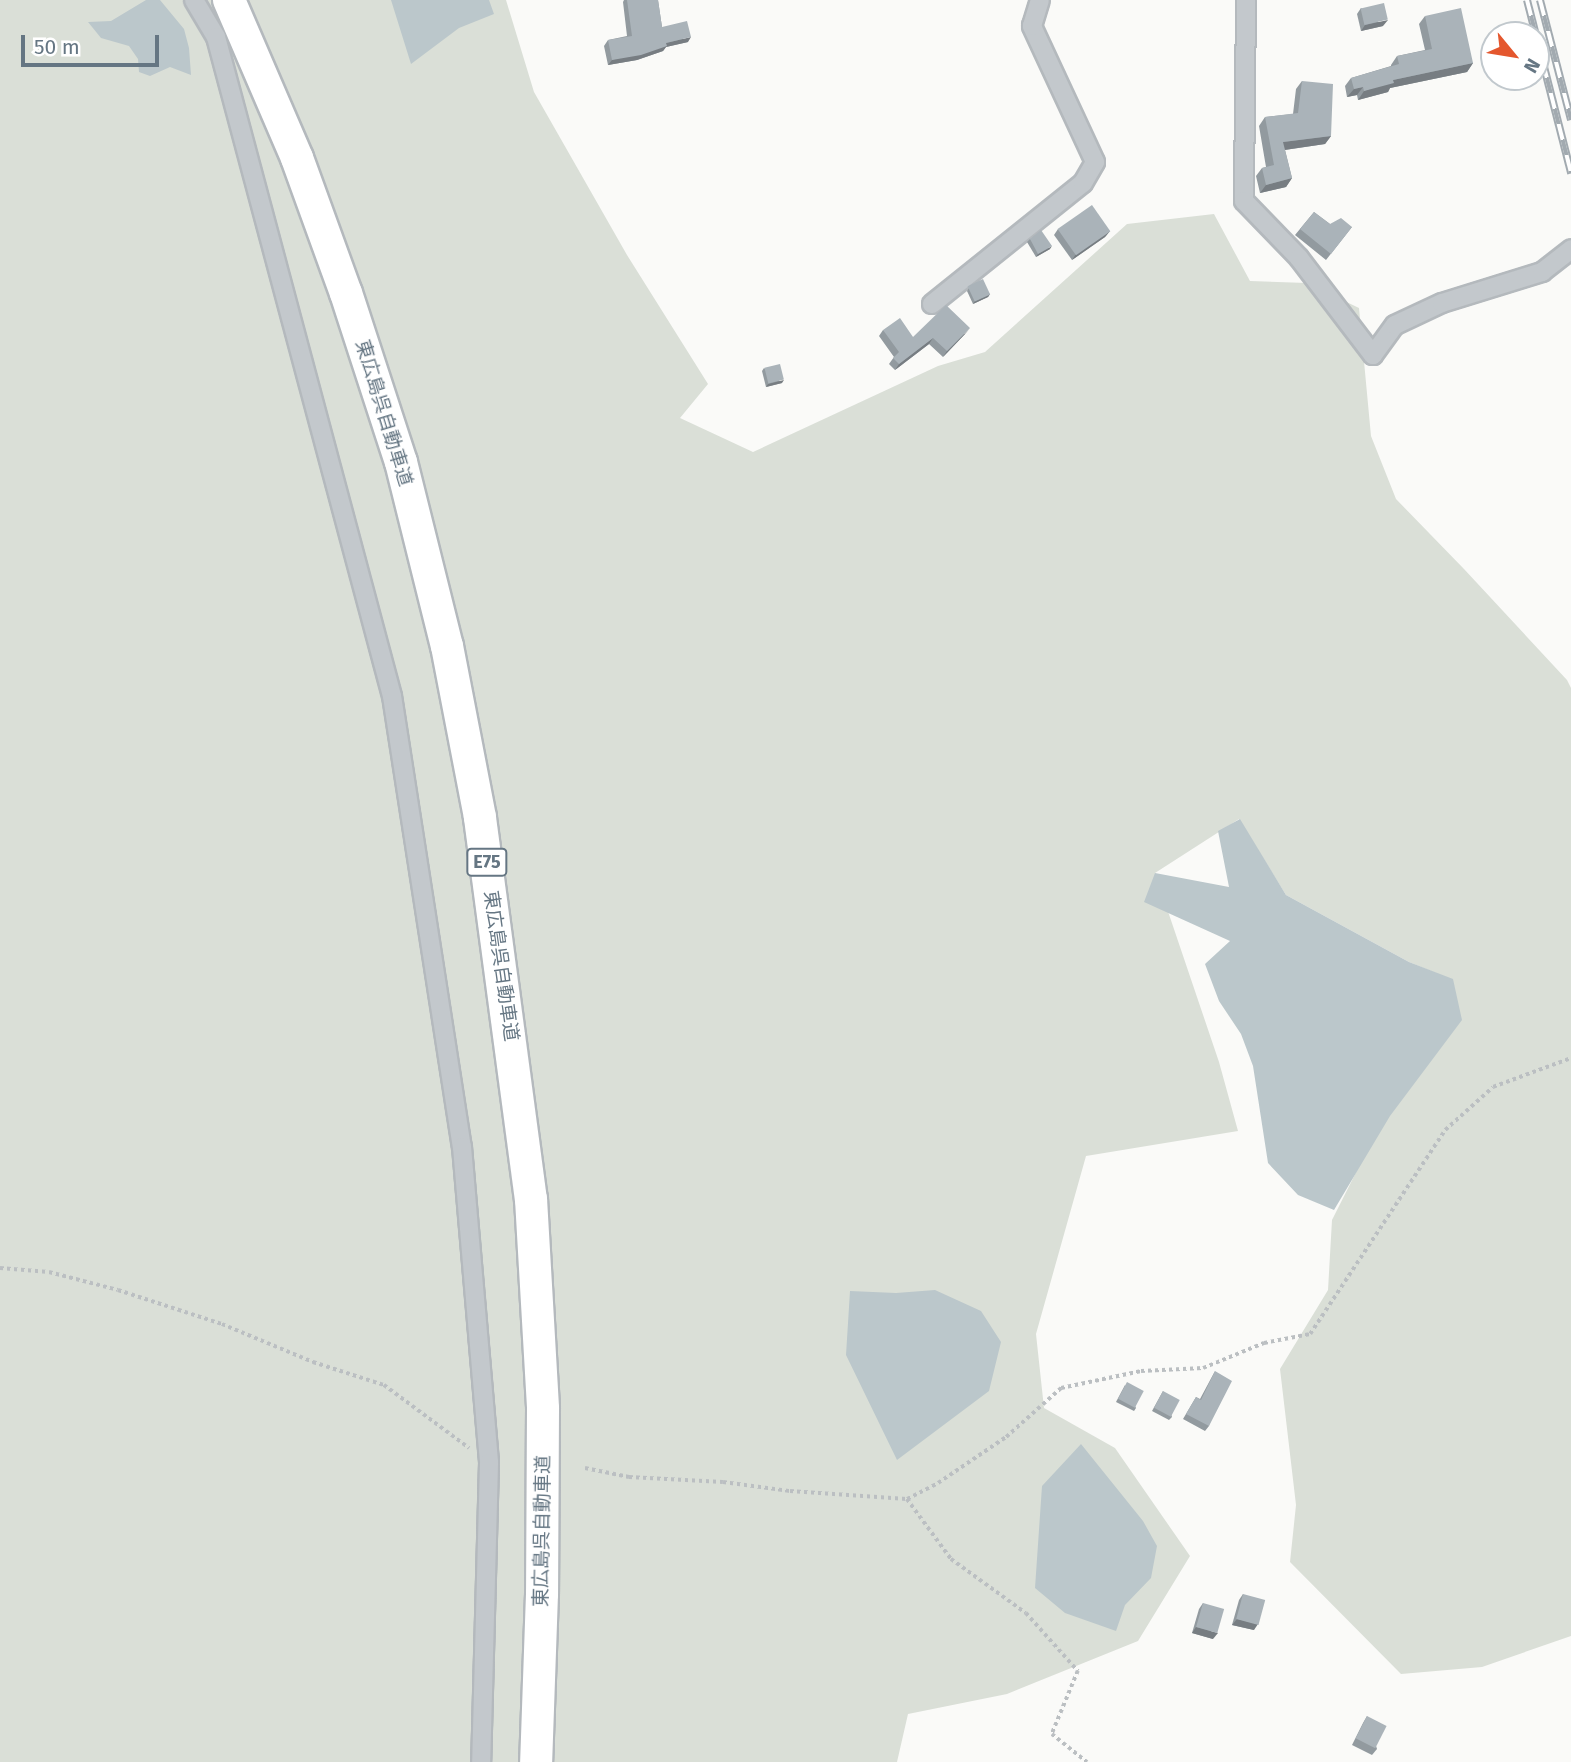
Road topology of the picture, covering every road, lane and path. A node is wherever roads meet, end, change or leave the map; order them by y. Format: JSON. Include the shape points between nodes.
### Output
{"nodes":[{"id":1,"x":194,"y":0,"type":"edge"},
{"id":2,"x":229,"y":0,"type":"edge"},
{"id":3,"x":1040,"y":0,"type":"edge"},
{"id":4,"x":1246,"y":0,"type":"edge"},
{"id":5,"x":1571,"y":249,"type":"edge"},
{"id":6,"x":932,"y":304,"type":"dead end"},
{"id":7,"x":1571,"y":1058,"type":"edge"},
{"id":8,"x":0,"y":1268,"type":"edge"},
{"id":9,"x":489,"y":1463,"type":"junction"},
{"id":10,"x":585,"y":1468,"type":"dead end"},
{"id":11,"x":907,"y":1499,"type":"junction"},
{"id":12,"x":481,"y":1762,"type":"edge"},
{"id":13,"x":536,"y":1762,"type":"edge"},
{"id":14,"x":1087,"y":1762,"type":"edge"}],
"edges":[{"from":1,"to":9,"type":"street","via":[[216,37],[392,696],[462,1147]]},
{"from":2,"to":13,"type":"highway","name":"東広島呉自動車道","number":"E75","via":[[297,158],[401,462],[447,646],[481,818],[531,1199],[541,1367],[542,1581]]},
{"from":3,"to":6,"type":"street","via":[[1032,26],[1095,162],[1083,183]]},
{"from":4,"to":5,"type":"street","via":[[1244,201],[1299,258],[1373,355],[1395,326],[1442,303],[1542,272]]},
{"from":7,"to":11,"type":"path","via":[[1493,1087],[1445,1130],[1310,1334],[1264,1343],[1203,1368],[1142,1371],[1061,1388],[1006,1437]]},
{"from":8,"to":9,"type":"path","via":[[49,1272],[118,1290],[384,1385]]},
{"from":9,"to":12,"type":"street"},
{"from":10,"to":11,"type":"path","via":[[629,1477]]},
{"from":11,"to":14,"type":"path","via":[[951,1559],[1026,1613],[1078,1671],[1052,1734]]}]}
